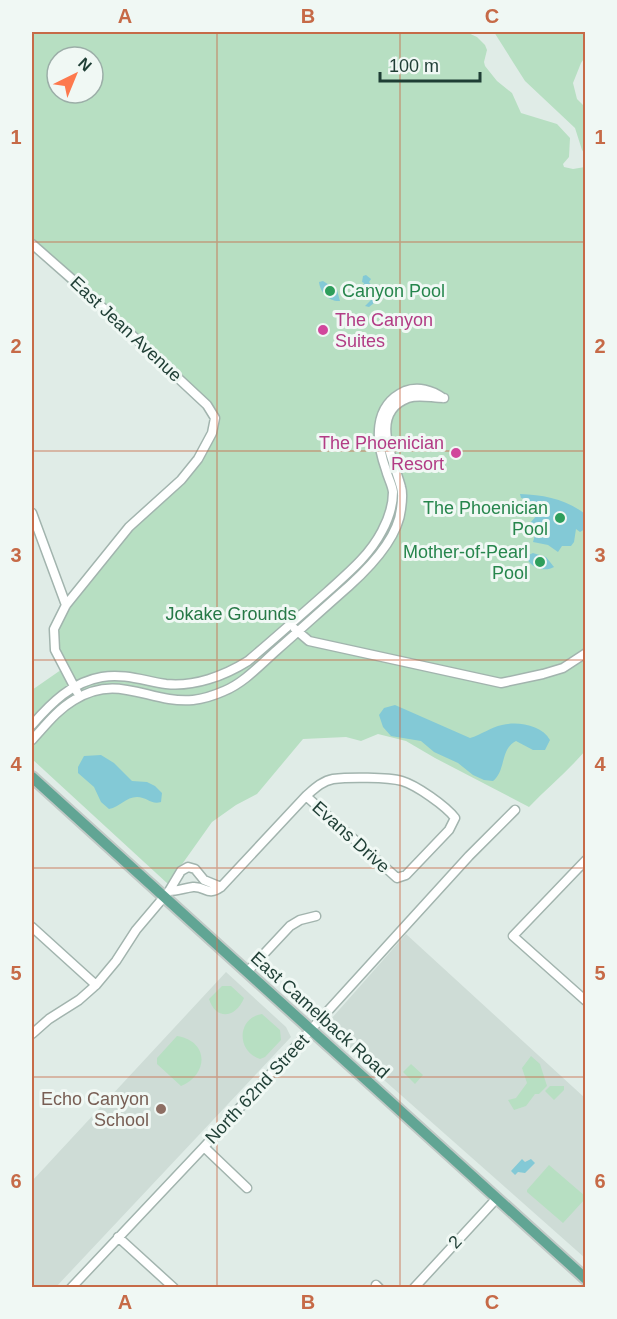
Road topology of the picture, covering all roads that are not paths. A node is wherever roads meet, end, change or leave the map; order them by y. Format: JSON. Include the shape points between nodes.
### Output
{"nodes":[{"id":1,"x":32,"y":244,"type":"edge"},
{"id":2,"x":32,"y":513,"type":"edge"},
{"id":3,"x":66,"y":605,"type":"junction"},
{"id":4,"x":291,"y":625,"type":"junction"},
{"id":5,"x":297,"y":632,"type":"junction"},
{"id":6,"x":585,"y":653,"type":"edge"},
{"id":7,"x":74,"y":687,"type":"junction"},
{"id":8,"x":80,"y":697,"type":"junction"},
{"id":9,"x":32,"y":725,"type":"edge"},
{"id":10,"x":32,"y":740,"type":"edge"},
{"id":11,"x":32,"y":777,"type":"edge"},
{"id":12,"x":306,"y":796,"type":"junction"},
{"id":13,"x":515,"y":810,"type":"dead end"},
{"id":14,"x":585,"y":860,"type":"edge"},
{"id":15,"x":201,"y":876,"type":"junction"},
{"id":16,"x":194,"y":887,"type":"junction"},
{"id":17,"x":221,"y":887,"type":"junction"},
{"id":18,"x":167,"y":894,"type":"junction"},
{"id":19,"x":316,"y":916,"type":"dead end"},
{"id":20,"x":32,"y":927,"type":"edge"},
{"id":21,"x":247,"y":972,"type":"junction"},
{"id":22,"x":96,"y":985,"type":"junction"},
{"id":23,"x":585,"y":1001,"type":"edge"},
{"id":24,"x":311,"y":1029,"type":"junction"},
{"id":25,"x":32,"y":1034,"type":"edge"},
{"id":26,"x":204,"y":1147,"type":"junction"},
{"id":27,"x":248,"y":1188,"type":"dead end"},
{"id":28,"x":497,"y":1198,"type":"junction"},
{"id":29,"x":118,"y":1237,"type":"junction"},
{"id":30,"x":585,"y":1279,"type":"edge"},
{"id":31,"x":72,"y":1287,"type":"edge"},
{"id":32,"x":174,"y":1287,"type":"edge"},
{"id":33,"x":414,"y":1287,"type":"edge"}],
"edges":[{"from":1,"to":3,"type":"street","name":"East Jean Avenue","via":[[207,405],[215,418],[212,433],[181,480],[129,527]]},
{"from":2,"to":3,"type":"street"},
{"from":3,"to":7,"type":"street","via":[[54,629],[55,650]]},
{"from":4,"to":5,"type":"street"},
{"from":4,"to":5,"type":"street","via":[[355,567],[372,548],[389,518],[392,488],[377,431],[384,409],[398,394],[410,389],[434,391],[444,398],[409,398],[398,404],[387,420],[390,456],[402,488],[395,529],[362,574]]},
{"from":4,"to":7,"type":"street","via":[[248,661],[213,678],[174,684],[126,676],[103,677]]},
{"from":5,"to":6,"type":"street","via":[[309,641],[501,682],[563,668]]},
{"from":5,"to":8,"type":"street","via":[[253,672],[224,691],[194,700],[164,698],[125,688],[104,688]]},
{"from":7,"to":8,"type":"street"},
{"from":7,"to":9,"type":"street"},
{"from":8,"to":10,"type":"street","via":[[60,710]]},
{"from":11,"to":18,"type":"main road","name":"East Camelback Road"},
{"from":12,"to":12,"type":"street","name":"Evans Drive","via":[[332,779],[404,781],[447,807],[455,818],[450,830],[406,875],[397,878]]},
{"from":12,"to":17,"type":"street","name":"Evans Drive"},
{"from":13,"to":24,"type":"street","name":"North 62nd Street"},
{"from":14,"to":23,"type":"street","via":[[513,936]]},
{"from":15,"to":16,"type":"street"},
{"from":15,"to":17,"type":"street"},
{"from":15,"to":18,"type":"street","via":[[188,867],[181,871]]},
{"from":16,"to":17,"type":"street","via":[[211,892]]},
{"from":16,"to":18,"type":"street"},
{"from":18,"to":21,"type":"main road","name":"East Camelback Road"},
{"from":18,"to":22,"type":"street"},
{"from":19,"to":21,"type":"street","via":[[290,926]]},
{"from":20,"to":22,"type":"street"},
{"from":21,"to":24,"type":"main road","name":"East Camelback Road"},
{"from":22,"to":25,"type":"street"},
{"from":24,"to":26,"type":"street","name":"North 62nd Street"},
{"from":24,"to":28,"type":"main road","name":"East Camelback Road"},
{"from":26,"to":27,"type":"street"},
{"from":26,"to":29,"type":"street","name":"North 62nd Street"},
{"from":28,"to":30,"type":"main road","name":"East Camelback Road"},
{"from":28,"to":33,"type":"street","name":"2"},
{"from":29,"to":31,"type":"street","name":"North 62nd Street"},
{"from":29,"to":32,"type":"street"}]}
